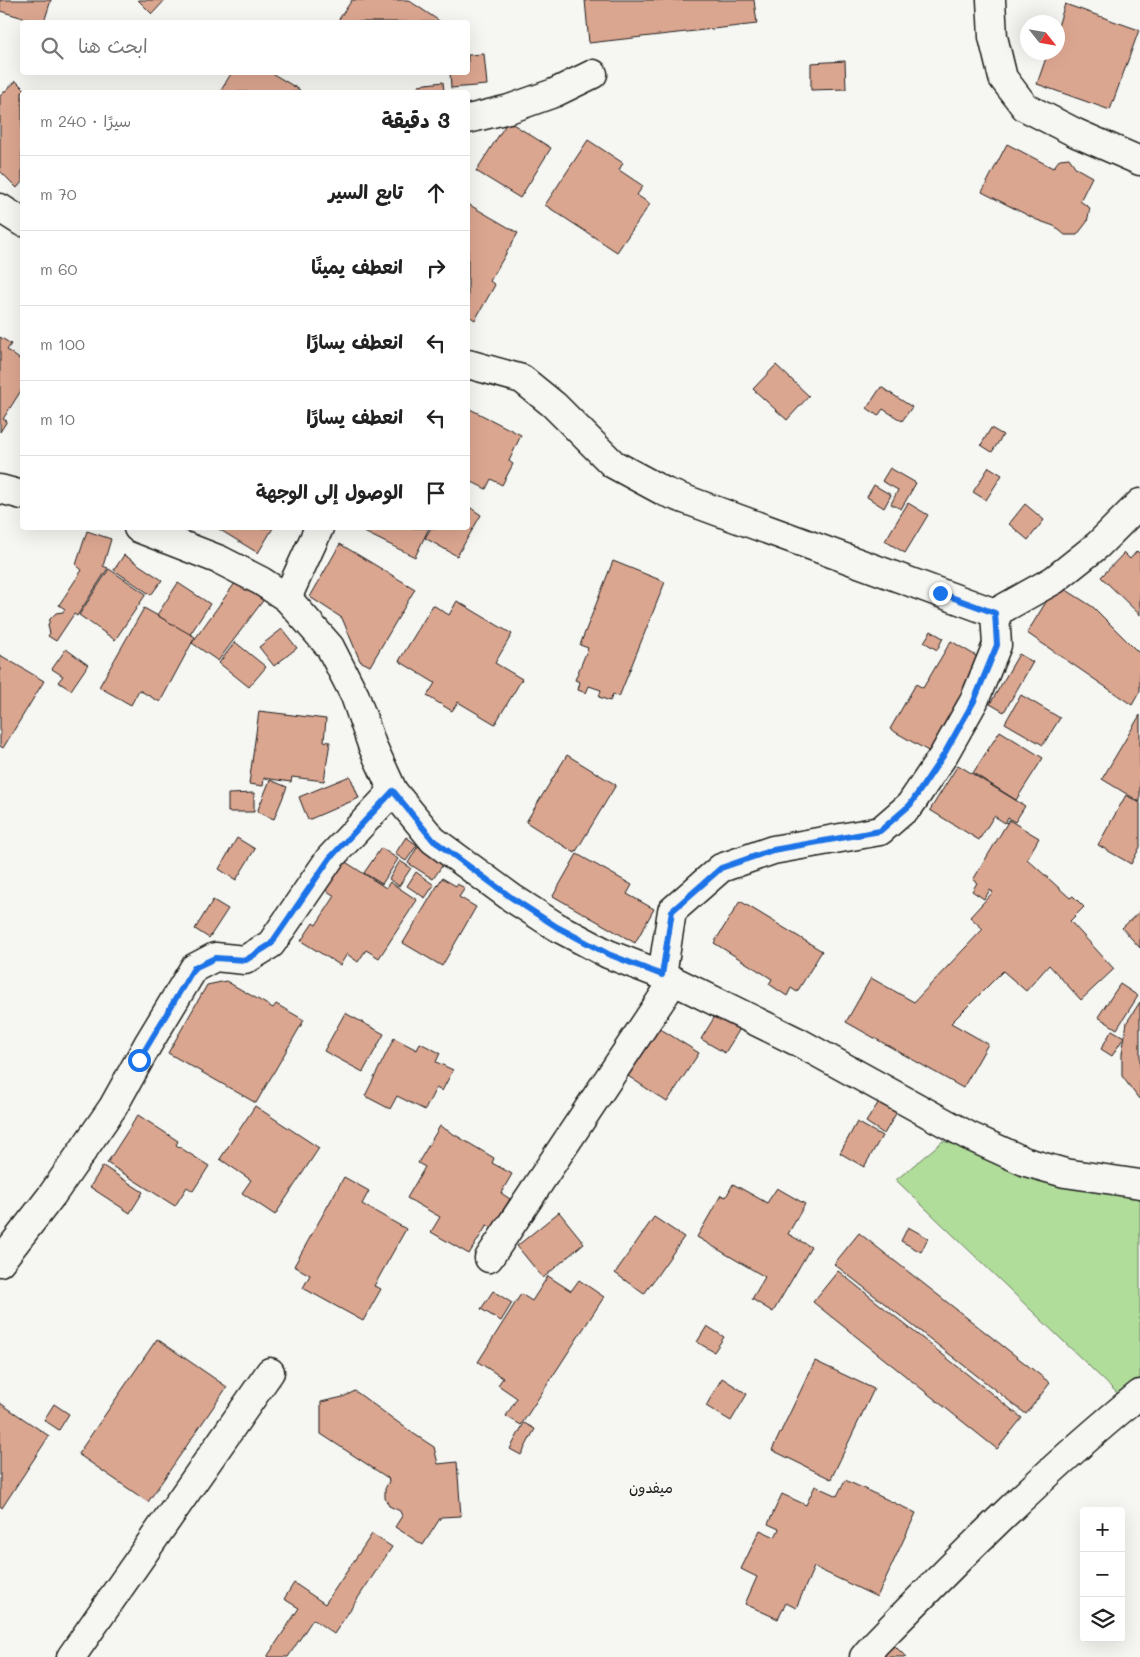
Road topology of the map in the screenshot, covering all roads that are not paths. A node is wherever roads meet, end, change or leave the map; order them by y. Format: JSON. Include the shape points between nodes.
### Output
{"nodes":[{"id":1,"x":991,"y":0,"type":"edge"},
{"id":2,"x":593,"y":74,"type":"dead end"},
{"id":3,"x":470,"y":119,"type":"edge"},
{"id":4,"x":1140,"y":161,"type":"edge"},
{"id":5,"x":0,"y":208,"type":"edge"},
{"id":6,"x":20,"y":221,"type":"edge"},
{"id":7,"x":470,"y":365,"type":"edge"},
{"id":8,"x":0,"y":489,"type":"edge"},
{"id":9,"x":20,"y":494,"type":"edge"},
{"id":10,"x":1140,"y":503,"type":"edge"},
{"id":11,"x":143,"y":530,"type":"edge"},
{"id":12,"x":318,"y":530,"type":"edge"},
{"id":13,"x":287,"y":598,"type":"junction"},
{"id":14,"x":995,"y":613,"type":"junction"},
{"id":15,"x":393,"y":791,"type":"junction"},
{"id":16,"x":668,"y":979,"type":"junction"},
{"id":17,"x":1140,"y":1184,"type":"edge"},
{"id":18,"x":490,"y":1258,"type":"dead end"},
{"id":19,"x":0,"y":1262,"type":"edge"},
{"id":20,"x":270,"y":1372,"type":"dead end"},
{"id":21,"x":1140,"y":1394,"type":"edge"},
{"id":22,"x":71,"y":1657,"type":"edge"},
{"id":23,"x":864,"y":1657,"type":"edge"}],
"edges":[{"from":1,"to":4,"type":"street","via":[[993,37],[1003,78],[1025,107]]},
{"from":2,"to":3,"type":"street","via":[[508,110]]},
{"from":5,"to":6,"type":"street"},
{"from":7,"to":14,"type":"street","via":[[522,379],[554,405],[613,464],[664,492]]},
{"from":8,"to":9,"type":"street"},
{"from":10,"to":14,"type":"street","via":[[1098,545],[1054,580]]},
{"from":11,"to":13,"type":"street","via":[[220,560]]},
{"from":12,"to":13,"type":"street"},
{"from":13,"to":15,"type":"street","via":[[330,647]]},
{"from":14,"to":16,"type":"street","via":[[997,645],[974,701],[910,805],[880,831],[773,850],[721,868],[672,911]]},
{"from":15,"to":16,"type":"street","via":[[433,840],[512,898],[608,954]]},
{"from":15,"to":19,"type":"street","via":[[330,858],[271,944],[246,960],[215,958],[194,968],[113,1107],[52,1195]]},
{"from":16,"to":17,"type":"street","via":[[800,1043],[968,1136],[1026,1162],[1064,1173]]},
{"from":16,"to":18,"type":"street"},
{"from":20,"to":22,"type":"street"},
{"from":21,"to":23,"type":"street","via":[[999,1518]]}]}
